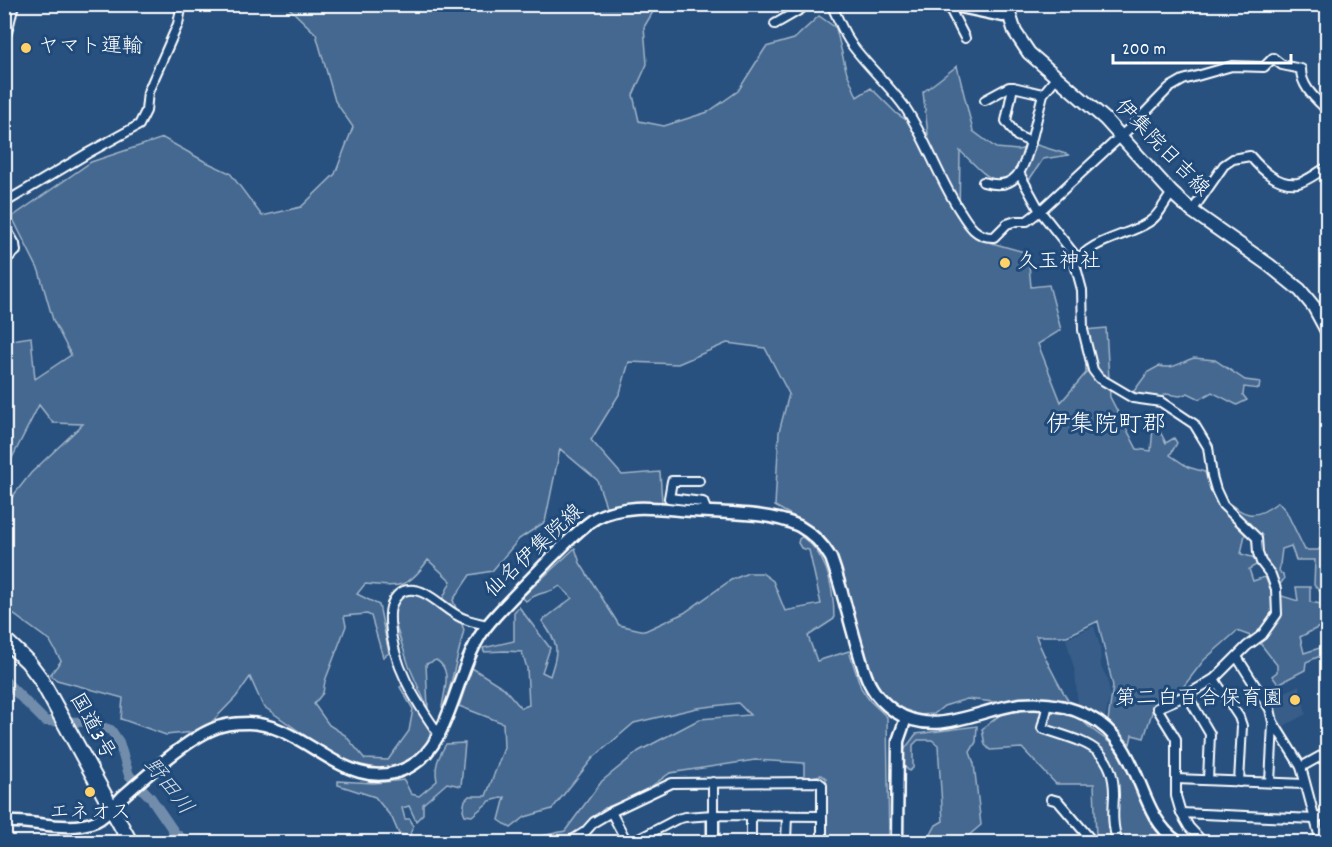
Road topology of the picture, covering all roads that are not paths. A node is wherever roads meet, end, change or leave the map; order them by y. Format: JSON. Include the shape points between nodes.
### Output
{"nodes":[{"id":1,"x":11,"y":4,"type":"edge"},
{"id":2,"x":182,"y":4,"type":"edge"},
{"id":3,"x":799,"y":4,"type":"edge"},
{"id":4,"x":831,"y":4,"type":"edge"},
{"id":5,"x":947,"y":5,"type":"edge"},
{"id":6,"x":961,"y":6,"type":"edge"},
{"id":7,"x":1007,"y":9,"type":"edge"},
{"id":8,"x":775,"y":24,"type":"dead end"},
{"id":9,"x":4,"y":32,"type":"edge"},
{"id":10,"x":965,"y":38,"type":"dead end"},
{"id":11,"x":1056,"y":78,"type":"junction"},
{"id":12,"x":1013,"y":87,"type":"junction"},
{"id":13,"x":1043,"y":94,"type":"junction"},
{"id":14,"x":985,"y":100,"type":"dead end"},
{"id":15,"x":1328,"y":111,"type":"edge"},
{"id":16,"x":1121,"y":136,"type":"junction"},
{"id":17,"x":1031,"y":142,"type":"junction"},
{"id":18,"x":1328,"y":167,"type":"edge"},
{"id":19,"x":1019,"y":173,"type":"junction"},
{"id":20,"x":983,"y":182,"type":"dead end"},
{"id":21,"x":1172,"y":193,"type":"junction"},
{"id":22,"x":4,"y":203,"type":"edge"},
{"id":23,"x":1040,"y":211,"type":"junction"},
{"id":24,"x":1192,"y":211,"type":"junction"},
{"id":25,"x":4,"y":225,"type":"edge"},
{"id":26,"x":1078,"y":259,"type":"junction"},
{"id":27,"x":4,"y":261,"type":"edge"},
{"id":28,"x":1328,"y":333,"type":"edge"},
{"id":29,"x":699,"y":481,"type":"dead end"},
{"id":30,"x":707,"y":512,"type":"junction"},
{"id":31,"x":487,"y":625,"type":"junction"},
{"id":32,"x":4,"y":639,"type":"edge"},
{"id":33,"x":1237,"y":657,"type":"junction"},
{"id":34,"x":1214,"y":679,"type":"junction"},
{"id":35,"x":1187,"y":695,"type":"junction"},
{"id":36,"x":1048,"y":704,"type":"junction"},
{"id":37,"x":906,"y":718,"type":"junction"},
{"id":38,"x":1273,"y":722,"type":"junction"},
{"id":39,"x":440,"y":735,"type":"junction"},
{"id":40,"x":1328,"y":752,"type":"edge"},
{"id":41,"x":1301,"y":767,"type":"junction"},
{"id":42,"x":1176,"y":779,"type":"junction"},
{"id":43,"x":1208,"y":780,"type":"junction"},
{"id":44,"x":713,"y":782,"type":"junction"},
{"id":45,"x":1239,"y":782,"type":"junction"},
{"id":46,"x":1270,"y":782,"type":"junction"},
{"id":47,"x":1305,"y":784,"type":"junction"},
{"id":48,"x":1051,"y":799,"type":"dead end"},
{"id":49,"x":111,"y":807,"type":"junction"},
{"id":50,"x":611,"y":812,"type":"junction"},
{"id":51,"x":1328,"y":812,"type":"edge"},
{"id":52,"x":1181,"y":813,"type":"junction"},
{"id":53,"x":713,"y":815,"type":"junction"},
{"id":54,"x":751,"y":815,"type":"junction"},
{"id":55,"x":787,"y":815,"type":"junction"},
{"id":56,"x":822,"y":816,"type":"junction"},
{"id":57,"x":1315,"y":819,"type":"junction"},
{"id":58,"x":4,"y":822,"type":"edge"},
{"id":59,"x":1092,"y":841,"type":"edge"},
{"id":60,"x":572,"y":842,"type":"edge"},
{"id":61,"x":130,"y":843,"type":"edge"},
{"id":62,"x":627,"y":843,"type":"edge"},
{"id":63,"x":633,"y":843,"type":"edge"},
{"id":64,"x":713,"y":843,"type":"edge"},
{"id":65,"x":751,"y":843,"type":"edge"},
{"id":66,"x":786,"y":843,"type":"edge"},
{"id":67,"x":822,"y":843,"type":"edge"},
{"id":68,"x":897,"y":843,"type":"edge"},
{"id":69,"x":1118,"y":843,"type":"edge"},
{"id":70,"x":1178,"y":843,"type":"edge"},
{"id":71,"x":1203,"y":843,"type":"edge"},
{"id":72,"x":1321,"y":843,"type":"edge"}],
"edges":[{"from":1,"to":9,"type":"highway"},
{"from":2,"to":22,"type":"street","via":[[139,125]]},
{"from":3,"to":8,"type":"street","via":[[801,9]]},
{"from":4,"to":23,"type":"street","via":[[851,44],[906,110],[969,226],[980,235],[994,237],[1007,224],[1027,221]]},
{"from":5,"to":6,"type":"main road"},
{"from":5,"to":10,"type":"street"},
{"from":6,"to":7,"type":"main road","via":[[1004,15]]},
{"from":7,"to":11,"type":"main road","name":"伊集院日吉線","via":[[1020,41]]},
{"from":11,"to":13,"type":"street"},
{"from":11,"to":16,"type":"main road","name":"伊集院日吉線"},
{"from":12,"to":13,"type":"street"},
{"from":12,"to":14,"type":"street"},
{"from":12,"to":17,"type":"street","via":[[1006,121],[1017,136]]},
{"from":13,"to":17,"type":"street"},
{"from":15,"to":16,"type":"street","via":[[1311,94],[1300,69],[1282,65],[1273,58],[1264,67],[1232,66],[1176,84]]},
{"from":16,"to":21,"type":"main road","name":"伊集院日吉線"},
{"from":16,"to":23,"type":"street"},
{"from":17,"to":19,"type":"street"},
{"from":18,"to":24,"type":"street","via":[[1299,183],[1283,182],[1264,172],[1250,156],[1233,159],[1224,165]]},
{"from":19,"to":20,"type":"street","via":[[1010,182],[999,185]]},
{"from":19,"to":23,"type":"street"},
{"from":21,"to":24,"type":"main road","name":"伊集院日吉線"},
{"from":21,"to":26,"type":"street","via":[[1163,209],[1146,224],[1103,242]]},
{"from":23,"to":26,"type":"street"},
{"from":24,"to":28,"type":"main road","name":"伊集院日吉線","via":[[1300,290]]},
{"from":25,"to":27,"type":"street","via":[[16,251]]},
{"from":26,"to":33,"type":"street","via":[[1075,264],[1082,290],[1083,330],[1093,370],[1132,398],[1161,402],[1194,424],[1208,447],[1212,476],[1223,505],[1257,538],[1258,553],[1276,589],[1279,610],[1262,635]]},
{"from":29,"to":30,"type":"street","via":[[672,481],[669,498],[703,502]]},
{"from":30,"to":31,"type":"main road","name":"仙名伊集院線","via":[[637,508],[599,517],[572,537]]},
{"from":30,"to":37,"type":"main road","name":"仙名伊集院線","via":[[779,519],[799,526],[820,542],[835,570],[868,682],[879,698]]},
{"from":31,"to":39,"type":"main road","name":"仙名伊集院線","via":[[468,656]]},
{"from":31,"to":39,"type":"street","via":[[466,620],[415,590],[401,592],[389,609],[398,661],[409,687]]},
{"from":32,"to":49,"type":"highway","name":"国道3号","via":[[33,669]]},
{"from":33,"to":34,"type":"street"},
{"from":33,"to":38,"type":"street","via":[[1270,709]]},
{"from":34,"to":35,"type":"street"},
{"from":34,"to":45,"type":"street","via":[[1242,726]]},
{"from":35,"to":42,"type":"street","via":[[1157,708],[1176,739]]},
{"from":35,"to":43,"type":"street","via":[[1210,734]]},
{"from":36,"to":37,"type":"main road","name":"仙名伊集院線","via":[[1010,706],[944,723]]},
{"from":36,"to":69,"type":"street","via":[[1042,728],[1087,742],[1107,764],[1114,789],[1113,827]]},
{"from":36,"to":70,"type":"main road","name":"仙名伊集院線","via":[[1088,716],[1110,732],[1132,762],[1157,821]]},
{"from":37,"to":68,"type":"main road","via":[[898,741]]},
{"from":38,"to":41,"type":"street"},
{"from":38,"to":46,"type":"street"},
{"from":39,"to":49,"type":"main road","name":"仙名伊集院線","via":[[416,764],[395,773],[374,775],[342,766],[270,726],[229,724],[192,740]]},
{"from":40,"to":41,"type":"street"},
{"from":41,"to":47,"type":"street"},
{"from":42,"to":43,"type":"street"},
{"from":42,"to":52,"type":"street"},
{"from":43,"to":45,"type":"street"},
{"from":44,"to":50,"type":"street","via":[[672,783]]},
{"from":44,"to":53,"type":"street"},
{"from":44,"to":56,"type":"street","via":[[818,782],[822,785]]},
{"from":45,"to":46,"type":"street"},
{"from":46,"to":47,"type":"street"},
{"from":47,"to":57,"type":"street"},
{"from":48,"to":59,"type":"street","via":[[1058,801]]},
{"from":49,"to":58,"type":"main road","name":"仙名伊集院線","via":[[99,820],[90,823],[68,826]]},
{"from":49,"to":61,"type":"highway","name":"国道3号"},
{"from":50,"to":60,"type":"street"},
{"from":50,"to":62,"type":"street"},
{"from":51,"to":57,"type":"street"},
{"from":52,"to":57,"type":"street"},
{"from":52,"to":71,"type":"street"},
{"from":53,"to":54,"type":"street"},
{"from":53,"to":63,"type":"street","via":[[677,819]]},
{"from":53,"to":64,"type":"main road"},
{"from":54,"to":55,"type":"street"},
{"from":54,"to":65,"type":"street"},
{"from":55,"to":56,"type":"street"},
{"from":55,"to":66,"type":"street"},
{"from":56,"to":67,"type":"street"},
{"from":57,"to":72,"type":"street"}]}
